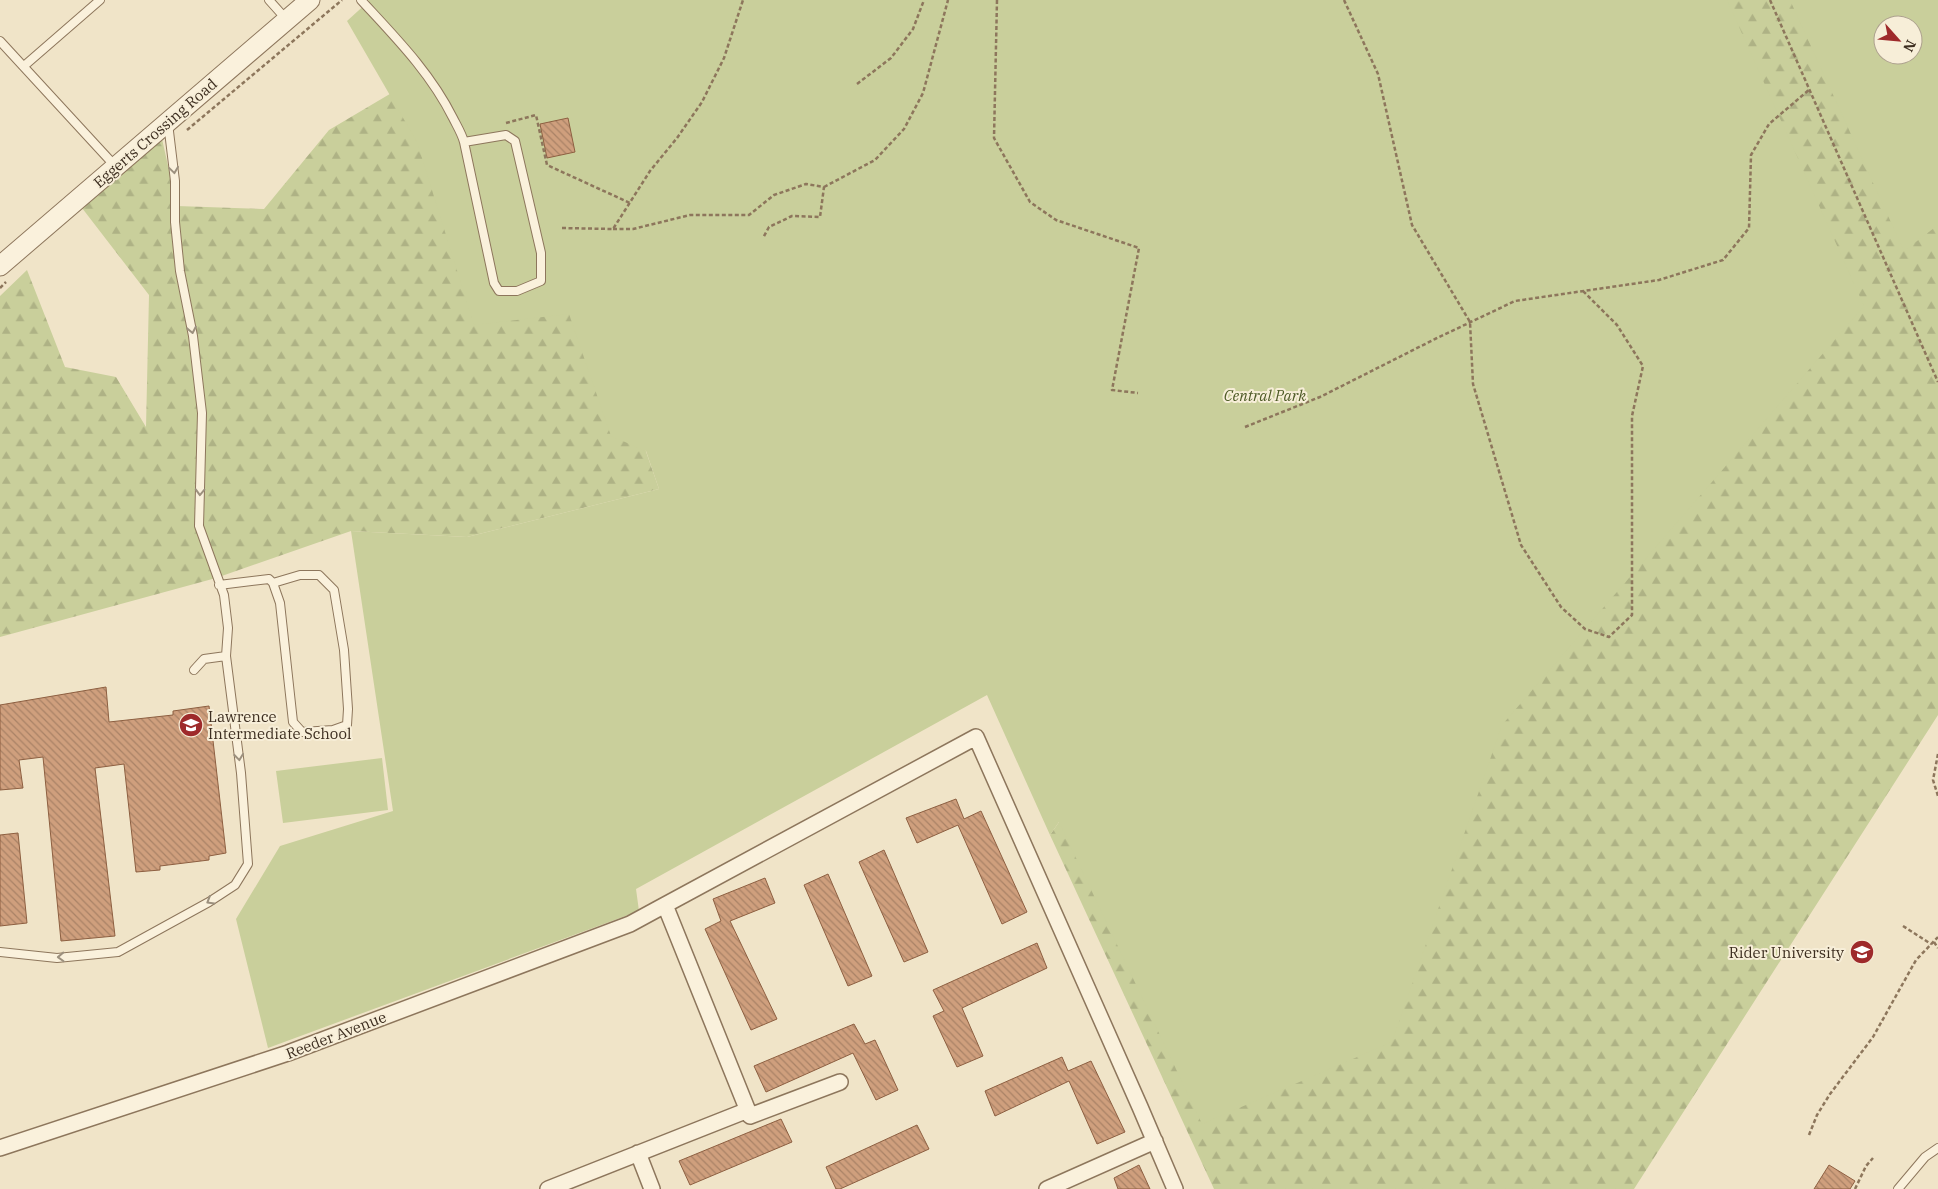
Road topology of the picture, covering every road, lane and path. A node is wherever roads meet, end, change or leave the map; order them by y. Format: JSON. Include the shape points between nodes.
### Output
{"nodes":[{"id":1,"x":100,"y":0,"type":"edge"},
{"id":2,"x":270,"y":0,"type":"edge"},
{"id":3,"x":310,"y":0,"type":"edge"},
{"id":4,"x":361,"y":0,"type":"edge"},
{"id":5,"x":743,"y":0,"type":"edge"},
{"id":6,"x":924,"y":0,"type":"edge"},
{"id":7,"x":948,"y":0,"type":"edge"},
{"id":8,"x":997,"y":0,"type":"edge"},
{"id":9,"x":1344,"y":0,"type":"edge"},
{"id":10,"x":1770,"y":0,"type":"edge"},
{"id":11,"x":287,"y":20,"type":"junction"},
{"id":12,"x":0,"y":41,"type":"edge"},
{"id":13,"x":24,"y":66,"type":"junction"},
{"id":14,"x":857,"y":84,"type":"dead end"},
{"id":15,"x":1810,"y":89,"type":"junction"},
{"id":16,"x":167,"y":121,"type":"junction"},
{"id":17,"x":499,"y":125,"type":"dead end"},
{"id":18,"x":464,"y":142,"type":"junction"},
{"id":19,"x":116,"y":167,"type":"junction"},
{"id":20,"x":824,"y":187,"type":"junction"},
{"id":21,"x":630,"y":203,"type":"junction"},
{"id":22,"x":562,"y":228,"type":"dead end"},
{"id":23,"x":613,"y":229,"type":"junction"},
{"id":24,"x":763,"y":238,"type":"dead end"},
{"id":25,"x":0,"y":266,"type":"edge"},
{"id":26,"x":1583,"y":291,"type":"junction"},
{"id":27,"x":1470,"y":322,"type":"junction"},
{"id":28,"x":1938,"y":382,"type":"edge"},
{"id":29,"x":1138,"y":393,"type":"dead end"},
{"id":30,"x":1245,"y":427,"type":"dead end"},
{"id":31,"x":273,"y":583,"type":"junction"},
{"id":32,"x":220,"y":585,"type":"junction"},
{"id":33,"x":226,"y":656,"type":"junction"},
{"id":34,"x":194,"y":670,"type":"dead end"},
{"id":35,"x":1938,"y":754,"type":"edge"},
{"id":36,"x":1938,"y":796,"type":"edge"},
{"id":37,"x":666,"y":905,"type":"junction"},
{"id":38,"x":1903,"y":926,"type":"dead end"},
{"id":39,"x":1938,"y":937,"type":"edge"},
{"id":40,"x":1932,"y":943,"type":"junction"},
{"id":41,"x":1938,"y":948,"type":"edge"},
{"id":42,"x":0,"y":952,"type":"edge"},
{"id":43,"x":840,"y":1082,"type":"dead end"},
{"id":44,"x":748,"y":1110,"type":"junction"},
{"id":45,"x":1809,"y":1135,"type":"dead end"},
{"id":46,"x":1155,"y":1141,"type":"junction"},
{"id":47,"x":0,"y":1148,"type":"edge"},
{"id":48,"x":1938,"y":1148,"type":"edge"},
{"id":49,"x":638,"y":1153,"type":"junction"},
{"id":50,"x":1873,"y":1158,"type":"dead end"},
{"id":51,"x":548,"y":1189,"type":"edge"},
{"id":52,"x":652,"y":1189,"type":"edge"},
{"id":53,"x":1047,"y":1189,"type":"edge"},
{"id":54,"x":1175,"y":1189,"type":"edge"},
{"id":55,"x":1855,"y":1189,"type":"edge"},
{"id":56,"x":1898,"y":1189,"type":"edge"}],
"edges":[{"from":1,"to":13,"type":"lane"},
{"from":2,"to":11,"type":"lane"},
{"from":3,"to":11,"type":"street","name":"Eggerts Crossing Road"},
{"from":4,"to":18,"type":"lane","via":[[416,59],[448,106]]},
{"from":5,"to":21,"type":"path","via":[[724,58],[702,102]]},
{"from":6,"to":14,"type":"path","via":[[913,29],[891,58]]},
{"from":7,"to":20,"type":"path","via":[[923,93],[904,129],[875,160]]},
{"from":8,"to":29,"type":"path","via":[[994,138],[1030,202],[1056,220],[1139,248],[1112,390]]},
{"from":9,"to":27,"type":"path","via":[[1378,74],[1412,225]]},
{"from":10,"to":15,"type":"path"},
{"from":11,"to":16,"type":"street","name":"Eggerts Crossing Road"},
{"from":12,"to":13,"type":"lane"},
{"from":13,"to":19,"type":"lane"},
{"from":15,"to":26,"type":"path","via":[[1769,124],[1751,155],[1749,228],[1723,260],[1659,280]]},
{"from":15,"to":28,"type":"path"},
{"from":16,"to":19,"type":"street","name":"Eggerts Crossing Road"},
{"from":16,"to":32,"type":"lane","one_way":true,"via":[[175,181],[180,271],[193,336],[202,413],[198,526]]},
{"from":17,"to":21,"type":"path","via":[[536,115],[547,165]]},
{"from":18,"to":18,"type":"lane","via":[[494,283],[499,291],[516,290],[542,281],[541,253],[515,141],[506,135]]},
{"from":19,"to":25,"type":"street","name":"Eggerts Crossing Road"},
{"from":20,"to":23,"type":"path","via":[[806,184],[774,195],[749,215],[690,215],[633,229]]},
{"from":20,"to":24,"type":"path","via":[[820,217],[792,216],[769,227]]},
{"from":21,"to":23,"type":"path"},
{"from":22,"to":23,"type":"path"},
{"from":26,"to":27,"type":"path","via":[[1515,301]]},
{"from":26,"to":27,"type":"path","via":[[1617,325],[1643,366],[1632,416],[1632,615],[1609,637],[1585,629],[1561,607],[1521,544],[1473,384]]},
{"from":27,"to":30,"type":"path","via":[[1320,397]]},
{"from":31,"to":31,"type":"lane","via":[[280,602],[293,722],[302,732],[333,730],[347,725],[344,650],[334,590],[319,575],[300,575]]},
{"from":31,"to":32,"type":"lane","via":[[269,580]]},
{"from":32,"to":33,"type":"lane","via":[[228,628]]},
{"from":33,"to":34,"type":"lane","via":[[204,660]]},
{"from":33,"to":42,"type":"lane","one_way":true,"via":[[241,774],[248,864],[234,885],[118,952],[57,958]]},
{"from":35,"to":36,"type":"path","via":[[1933,780]]},
{"from":37,"to":44,"type":"street"},
{"from":37,"to":46,"type":"street","name":"Reeder Avenue","via":[[976,737]]},
{"from":37,"to":47,"type":"street","name":"Reeder Avenue","via":[[630,924],[288,1053]]},
{"from":38,"to":40,"type":"path"},
{"from":39,"to":40,"type":"path"},
{"from":40,"to":41,"type":"path"},
{"from":40,"to":45,"type":"path","via":[[1916,960],[1873,1037],[1830,1094]]},
{"from":43,"to":44,"type":"street","via":[[750,1116]]},
{"from":44,"to":49,"type":"street"},
{"from":46,"to":53,"type":"street"},
{"from":46,"to":54,"type":"street"},
{"from":48,"to":56,"type":"lane","via":[[1925,1157]]},
{"from":49,"to":51,"type":"street"},
{"from":49,"to":52,"type":"street"},
{"from":50,"to":55,"type":"path"}]}
